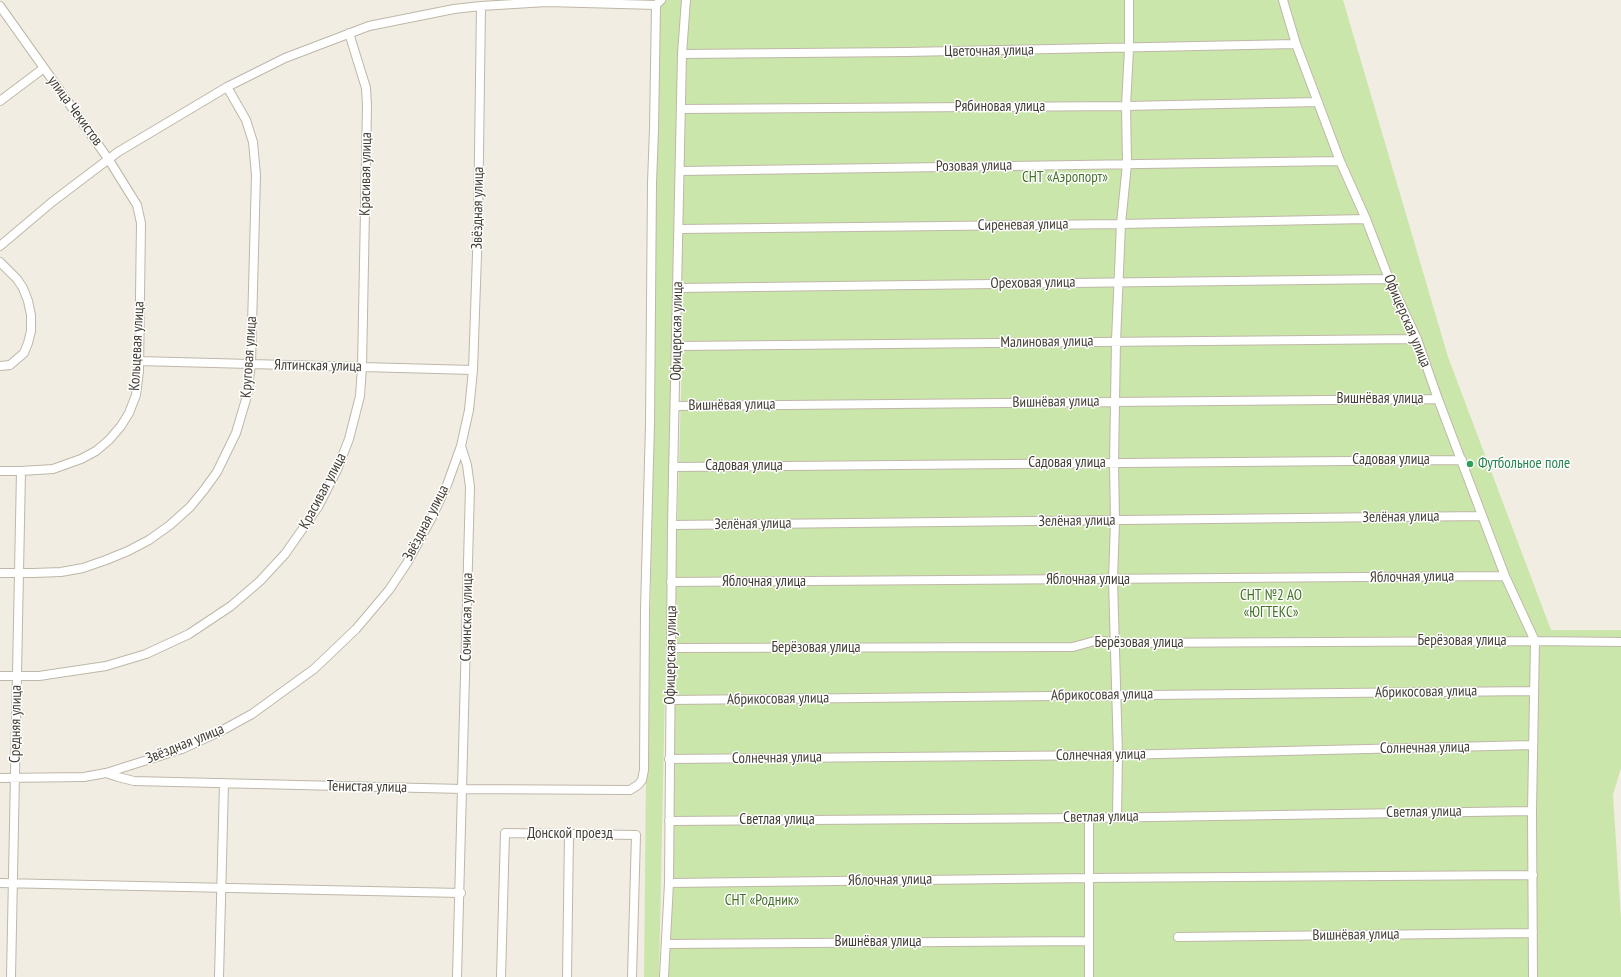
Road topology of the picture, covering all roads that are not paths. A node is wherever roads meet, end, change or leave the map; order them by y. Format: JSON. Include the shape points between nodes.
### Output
{"nodes":[{"id":1,"x":686,"y":0,"type":"edge"},
{"id":2,"x":1129,"y":0,"type":"edge"},
{"id":3,"x":1283,"y":0,"type":"edge"},
{"id":4,"x":659,"y":2,"type":"edge"},
{"id":5,"x":0,"y":6,"type":"edge"},
{"id":6,"x":481,"y":6,"type":"junction"},
{"id":7,"x":349,"y":33,"type":"junction"},
{"id":8,"x":1296,"y":44,"type":"junction"},
{"id":9,"x":1129,"y":49,"type":"junction"},
{"id":10,"x":682,"y":54,"type":"junction"},
{"id":11,"x":44,"y":68,"type":"junction"},
{"id":12,"x":227,"y":87,"type":"junction"},
{"id":13,"x":0,"y":101,"type":"edge"},
{"id":14,"x":1318,"y":102,"type":"junction"},
{"id":15,"x":1126,"y":106,"type":"junction"},
{"id":16,"x":681,"y":109,"type":"junction"},
{"id":17,"x":109,"y":160,"type":"junction"},
{"id":18,"x":1340,"y":161,"type":"junction"},
{"id":19,"x":1127,"y":164,"type":"junction"},
{"id":20,"x":680,"y":171,"type":"junction"},
{"id":21,"x":1366,"y":219,"type":"junction"},
{"id":22,"x":1121,"y":224,"type":"junction"},
{"id":23,"x":680,"y":229,"type":"junction"},
{"id":24,"x":0,"y":246,"type":"edge"},
{"id":25,"x":0,"y":262,"type":"edge"},
{"id":26,"x":1389,"y":279,"type":"junction"},
{"id":27,"x":1119,"y":281,"type":"junction"},
{"id":28,"x":678,"y":288,"type":"junction"},
{"id":29,"x":1417,"y":339,"type":"junction"},
{"id":30,"x":1116,"y":341,"type":"junction"},
{"id":31,"x":677,"y":346,"type":"junction"},
{"id":32,"x":139,"y":361,"type":"junction"},
{"id":33,"x":251,"y":364,"type":"junction"},
{"id":34,"x":0,"y":366,"type":"edge"},
{"id":35,"x":362,"y":366,"type":"junction"},
{"id":36,"x":473,"y":370,"type":"junction"},
{"id":37,"x":1438,"y":399,"type":"junction"},
{"id":38,"x":1115,"y":401,"type":"junction"},
{"id":39,"x":675,"y":406,"type":"junction"},
{"id":40,"x":461,"y":446,"type":"junction"},
{"id":41,"x":1462,"y":460,"type":"junction"},
{"id":42,"x":1114,"y":463,"type":"junction"},
{"id":43,"x":673,"y":467,"type":"junction"},
{"id":44,"x":0,"y":471,"type":"edge"},
{"id":45,"x":21,"y":471,"type":"junction"},
{"id":46,"x":1482,"y":516,"type":"junction"},
{"id":47,"x":1115,"y":521,"type":"junction"},
{"id":48,"x":672,"y":525,"type":"junction"},
{"id":49,"x":0,"y":573,"type":"edge"},
{"id":50,"x":19,"y":573,"type":"junction"},
{"id":51,"x":1505,"y":576,"type":"junction"},
{"id":52,"x":1113,"y":580,"type":"junction"},
{"id":53,"x":671,"y":582,"type":"junction"},
{"id":54,"x":1535,"y":641,"type":"junction"},
{"id":55,"x":1621,"y":642,"type":"edge"},
{"id":56,"x":1115,"y":644,"type":"junction"},
{"id":57,"x":671,"y":648,"type":"junction"},
{"id":58,"x":0,"y":676,"type":"edge"},
{"id":59,"x":17,"y":676,"type":"junction"},
{"id":60,"x":1534,"y":691,"type":"junction"},
{"id":61,"x":1116,"y":695,"type":"junction"},
{"id":62,"x":670,"y":700,"type":"junction"},
{"id":63,"x":1533,"y":745,"type":"junction"},
{"id":64,"x":1118,"y":755,"type":"junction"},
{"id":65,"x":669,"y":759,"type":"junction"},
{"id":66,"x":106,"y":773,"type":"junction"},
{"id":67,"x":0,"y":778,"type":"edge"},
{"id":68,"x":15,"y":778,"type":"junction"},
{"id":69,"x":224,"y":783,"type":"junction"},
{"id":70,"x":463,"y":789,"type":"junction"},
{"id":71,"x":1532,"y":810,"type":"junction"},
{"id":72,"x":1117,"y":817,"type":"junction"},
{"id":73,"x":1089,"y":818,"type":"junction"},
{"id":74,"x":669,"y":821,"type":"junction"},
{"id":75,"x":569,"y":834,"type":"junction"},
{"id":76,"x":1533,"y":875,"type":"junction"},
{"id":77,"x":1088,"y":878,"type":"junction"},
{"id":78,"x":0,"y":883,"type":"edge"},
{"id":79,"x":12,"y":883,"type":"junction"},
{"id":80,"x":669,"y":883,"type":"junction"},
{"id":81,"x":222,"y":888,"type":"junction"},
{"id":82,"x":461,"y":893,"type":"junction"},
{"id":83,"x":1533,"y":933,"type":"junction"},
{"id":84,"x":1178,"y":937,"type":"dead end"},
{"id":85,"x":1089,"y":941,"type":"junction"},
{"id":86,"x":667,"y":944,"type":"junction"},
{"id":87,"x":10,"y":977,"type":"edge"},
{"id":88,"x":220,"y":977,"type":"edge"},
{"id":89,"x":458,"y":977,"type":"edge"},
{"id":90,"x":502,"y":977,"type":"edge"},
{"id":91,"x":567,"y":977,"type":"edge"},
{"id":92,"x":632,"y":977,"type":"edge"},
{"id":93,"x":664,"y":977,"type":"edge"},
{"id":94,"x":1089,"y":977,"type":"edge"},
{"id":95,"x":1533,"y":977,"type":"edge"}],
"edges":[{"from":1,"to":10,"type":"street","name":"Офицерская улица"},
{"from":2,"to":9,"type":"street"},
{"from":3,"to":8,"type":"street","name":"Офицерская улица"},
{"from":4,"to":6,"type":"street","via":[[547,2]]},
{"from":4,"to":70,"type":"street","name":"Тенистая улица","via":[[652,183],[650,424],[642,780],[638,786],[630,790]]},
{"from":5,"to":11,"type":"street"},
{"from":6,"to":7,"type":"street","via":[[369,26]]},
{"from":6,"to":36,"type":"street","name":"Звёздная улица"},
{"from":7,"to":12,"type":"street","via":[[285,58]]},
{"from":7,"to":35,"type":"street","name":"Красивая улица","via":[[366,88],[367,106]]},
{"from":8,"to":9,"type":"street","name":"Цветочная улица"},
{"from":8,"to":14,"type":"street","name":"Офицерская улица"},
{"from":9,"to":10,"type":"street","name":"Цветочная улица"},
{"from":9,"to":15,"type":"street"},
{"from":10,"to":16,"type":"street","name":"Офицерская улица"},
{"from":11,"to":13,"type":"street","name":"улица Чекистов"},
{"from":11,"to":17,"type":"street","name":"улица Чекистов"},
{"from":12,"to":17,"type":"street","via":[[118,152]]},
{"from":12,"to":33,"type":"street","name":"Круговая улица","via":[[246,120],[254,149],[256,175]]},
{"from":14,"to":15,"type":"street","name":"Рябиновая улица"},
{"from":14,"to":18,"type":"street","name":"Офицерская улица"},
{"from":15,"to":16,"type":"street","name":"Рябиновая улица"},
{"from":15,"to":19,"type":"street"},
{"from":16,"to":20,"type":"street","name":"Офицерская улица"},
{"from":17,"to":24,"type":"street","via":[[52,202]]},
{"from":17,"to":32,"type":"street","name":"Кольцевая улица","via":[[140,214]]},
{"from":18,"to":19,"type":"street","name":"Розовая улица"},
{"from":18,"to":21,"type":"street","name":"Офицерская улица"},
{"from":19,"to":20,"type":"street","name":"Розовая улица"},
{"from":19,"to":22,"type":"street"},
{"from":20,"to":23,"type":"street","name":"Офицерская улица"},
{"from":21,"to":22,"type":"street","name":"Сиреневая улица"},
{"from":21,"to":26,"type":"street","name":"Офицерская улица"},
{"from":22,"to":23,"type":"street","name":"Сиреневая улица"},
{"from":22,"to":27,"type":"street"},
{"from":23,"to":28,"type":"street","name":"Офицерская улица"},
{"from":25,"to":34,"type":"street","via":[[20,284],[28,301],[31,331],[24,353],[10,364]]},
{"from":26,"to":27,"type":"street","name":"Ореховая улица"},
{"from":26,"to":29,"type":"street","name":"Офицерская улица"},
{"from":27,"to":28,"type":"street","name":"Ореховая улица"},
{"from":27,"to":30,"type":"street"},
{"from":28,"to":31,"type":"street","name":"Офицерская улица"},
{"from":29,"to":30,"type":"street","name":"Малиновая улица"},
{"from":29,"to":37,"type":"street","name":"Офицерская улица"},
{"from":30,"to":31,"type":"street","name":"Малиновая улица"},
{"from":30,"to":38,"type":"street"},
{"from":31,"to":39,"type":"street","name":"Офицерская улица"},
{"from":32,"to":33,"type":"street","name":"Ялтинская улица"},
{"from":32,"to":45,"type":"street","name":"Кольцевая улица","via":[[136,395],[122,426],[109,440],[96,451],[68,465],[53,469]]},
{"from":33,"to":35,"type":"street","name":"Ялтинская улица"},
{"from":33,"to":50,"type":"street","name":"Круговая улица","via":[[250,382],[236,433],[217,472],[190,507],[170,525],[128,552],[82,568],[61,572]]},
{"from":35,"to":36,"type":"street","name":"Ялтинская улица"},
{"from":35,"to":59,"type":"street","name":"Красивая улица","via":[[360,396],[349,439],[337,470],[318,507],[300,534],[260,581],[213,619],[189,634],[146,654],[127,661],[84,670]]},
{"from":36,"to":40,"type":"street","name":"Звёздная улица","via":[[469,410]]},
{"from":37,"to":38,"type":"street","name":"Вишнёвая улица"},
{"from":37,"to":41,"type":"street","name":"Офицерская улица"},
{"from":38,"to":39,"type":"street","name":"Вишнёвая улица"},
{"from":38,"to":42,"type":"street"},
{"from":39,"to":43,"type":"street","name":"Офицерская улица"},
{"from":40,"to":66,"type":"street","name":"Звёздная улица","via":[[447,485],[404,568],[356,629],[314,669],[252,714],[221,731],[182,749]]},
{"from":40,"to":70,"type":"street","name":"Сочинская улица","via":[[470,487]]},
{"from":41,"to":42,"type":"street","name":"Садовая улица"},
{"from":41,"to":46,"type":"street","name":"Офицерская улица"},
{"from":42,"to":43,"type":"street","name":"Садовая улица"},
{"from":42,"to":47,"type":"street"},
{"from":43,"to":48,"type":"street","name":"Офицерская улица"},
{"from":44,"to":45,"type":"street","name":"Кольцевая улица"},
{"from":45,"to":50,"type":"street","name":"Средняя улица"},
{"from":46,"to":47,"type":"street","name":"Зелёная улица"},
{"from":46,"to":51,"type":"street","name":"Офицерская улица"},
{"from":47,"to":48,"type":"street","name":"Зелёная улица"},
{"from":47,"to":52,"type":"street"},
{"from":48,"to":53,"type":"street","name":"Офицерская улица"},
{"from":49,"to":50,"type":"street","name":"Круговая улица"},
{"from":50,"to":59,"type":"street","name":"Средняя улица"},
{"from":51,"to":52,"type":"street","name":"Яблочная улица"},
{"from":51,"to":54,"type":"street","name":"Офицерская улица"},
{"from":52,"to":53,"type":"street","name":"Яблочная улица"},
{"from":52,"to":56,"type":"street"},
{"from":53,"to":57,"type":"street","name":"Офицерская улица"},
{"from":54,"to":55,"type":"street","name":"Берёзовая улица"},
{"from":54,"to":56,"type":"street","name":"Берёзовая улица"},
{"from":54,"to":60,"type":"street"},
{"from":56,"to":57,"type":"street","name":"Берёзовая улица","via":[[1098,640],[1073,647]]},
{"from":56,"to":61,"type":"street"},
{"from":57,"to":62,"type":"street","name":"Офицерская улица"},
{"from":58,"to":59,"type":"street","name":"Красивая улица"},
{"from":59,"to":68,"type":"street","name":"Средняя улица"},
{"from":60,"to":61,"type":"street","name":"Абрикосовая улица"},
{"from":60,"to":63,"type":"street"},
{"from":61,"to":62,"type":"street","name":"Абрикосовая улица"},
{"from":61,"to":64,"type":"street"},
{"from":62,"to":65,"type":"street","name":"Офицерская улица"},
{"from":63,"to":64,"type":"street","name":"Солнечная улица"},
{"from":63,"to":71,"type":"street"},
{"from":64,"to":65,"type":"street","name":"Солнечная улица"},
{"from":64,"to":72,"type":"street"},
{"from":65,"to":74,"type":"street","name":"Офицерская улица"},
{"from":66,"to":68,"type":"street","name":"Звёздная улица","via":[[84,777]]},
{"from":66,"to":69,"type":"street","name":"Тенистая улица","via":[[134,781]]},
{"from":67,"to":68,"type":"street","name":"Звёздная улица"},
{"from":68,"to":79,"type":"street","name":"Средняя улица"},
{"from":69,"to":70,"type":"street","name":"Тенистая улица"},
{"from":69,"to":81,"type":"street"},
{"from":70,"to":82,"type":"street","name":"Сочинская улица"},
{"from":71,"to":72,"type":"street","name":"Светлая улица"},
{"from":71,"to":76,"type":"street"},
{"from":72,"to":73,"type":"street","name":"Светлая улица"},
{"from":73,"to":74,"type":"street","name":"Светлая улица"},
{"from":73,"to":77,"type":"street"},
{"from":74,"to":80,"type":"street","name":"Офицерская улица"},
{"from":75,"to":90,"type":"street","name":"Донской проезд","via":[[505,834]]},
{"from":75,"to":91,"type":"street"},
{"from":75,"to":92,"type":"street","name":"Донской проезд","via":[[636,835]]},
{"from":76,"to":77,"type":"street","name":"Яблочная улица"},
{"from":76,"to":83,"type":"street"},
{"from":77,"to":80,"type":"street","name":"Яблочная улица"},
{"from":77,"to":85,"type":"street"},
{"from":78,"to":79,"type":"street"},
{"from":79,"to":81,"type":"street"},
{"from":79,"to":87,"type":"street","name":"Средняя улица"},
{"from":80,"to":86,"type":"street","name":"Офицерская улица"},
{"from":81,"to":82,"type":"street"},
{"from":81,"to":88,"type":"street"},
{"from":82,"to":89,"type":"street","name":"Сочинская улица"},
{"from":83,"to":84,"type":"street","name":"Вишнёвая улица"},
{"from":83,"to":95,"type":"street"},
{"from":85,"to":86,"type":"street","name":"Вишнёвая улица"},
{"from":85,"to":94,"type":"street"},
{"from":86,"to":93,"type":"street","name":"Офицерская улица"}]}
